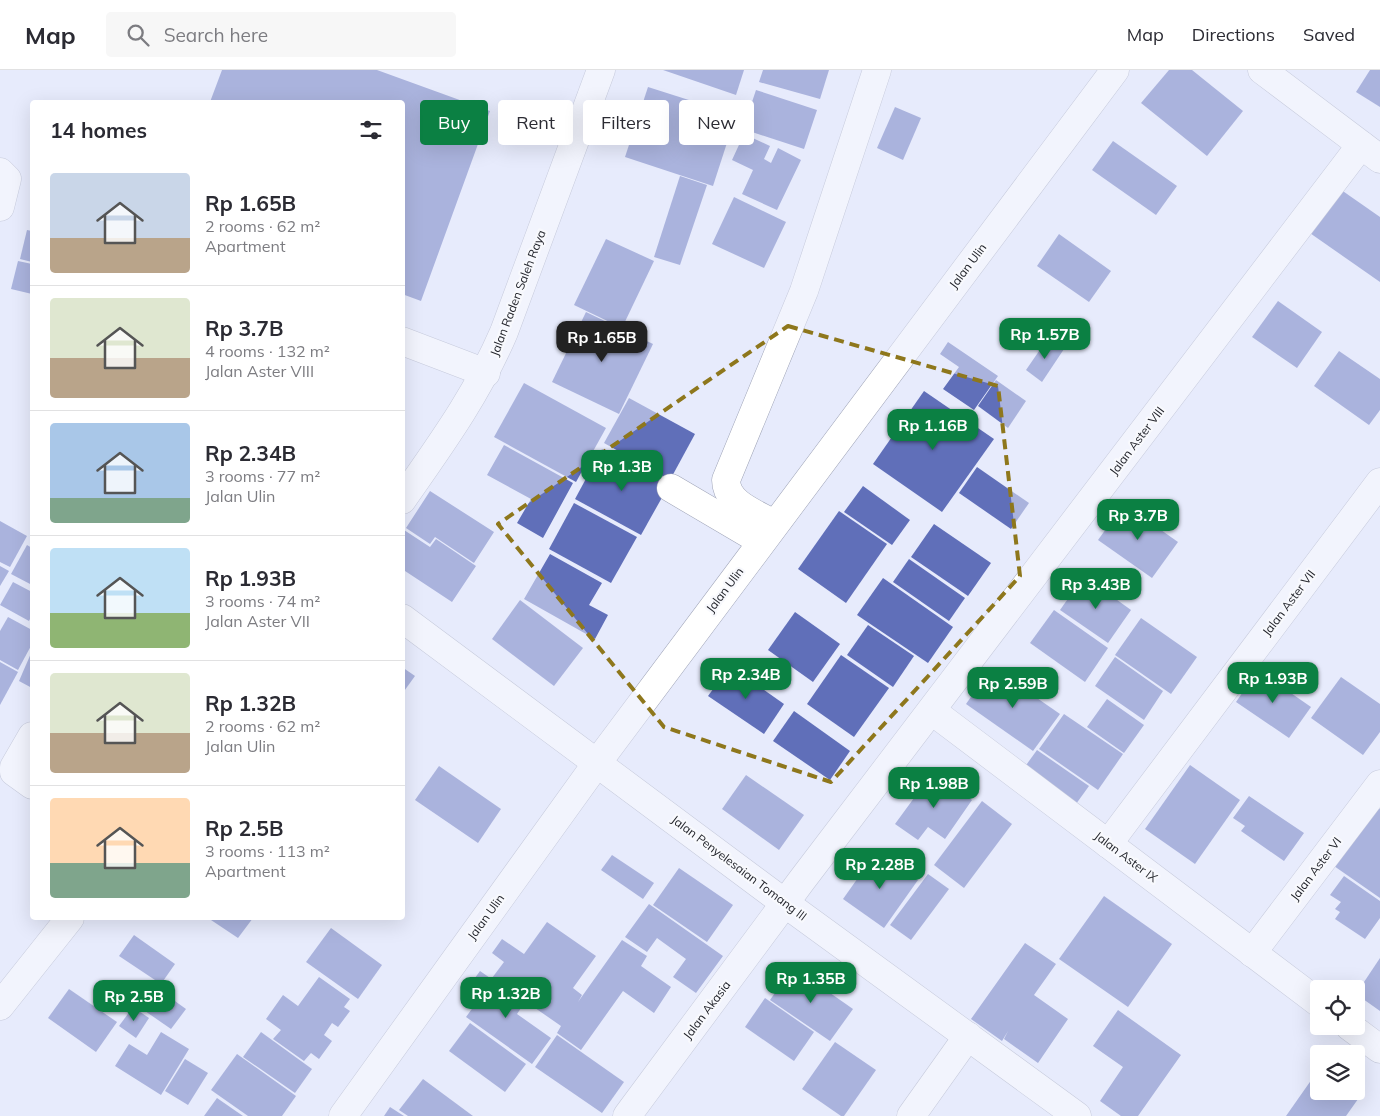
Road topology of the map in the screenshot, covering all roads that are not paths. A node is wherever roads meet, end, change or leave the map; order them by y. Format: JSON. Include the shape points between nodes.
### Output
{"nodes":[{"id":1,"x":877,"y":70,"type":"edge"},
{"id":2,"x":1115,"y":70,"type":"edge"},
{"id":3,"x":1262,"y":70,"type":"edge"},
{"id":4,"x":596,"y":71,"type":"edge"},
{"id":5,"x":1371,"y":152,"type":"edge"},
{"id":6,"x":0,"y":172,"type":"edge"},
{"id":7,"x":0,"y":207,"type":"edge"},
{"id":8,"x":405,"y":342,"type":"edge"},
{"id":9,"x":486,"y":372,"type":"junction"},
{"id":10,"x":1380,"y":482,"type":"edge"},
{"id":11,"x":671,"y":488,"type":"dead end"},
{"id":12,"x":405,"y":496,"type":"edge"},
{"id":13,"x":768,"y":533,"type":"junction"},
{"id":14,"x":405,"y":620,"type":"edge"},
{"id":15,"x":932,"y":711,"type":"junction"},
{"id":16,"x":30,"y":740,"type":"edge"},
{"id":17,"x":597,"y":763,"type":"junction"},
{"id":18,"x":30,"y":783,"type":"edge"},
{"id":19,"x":1380,"y":784,"type":"edge"},
{"id":20,"x":1108,"y":844,"type":"junction"},
{"id":21,"x":786,"y":904,"type":"junction"},
{"id":22,"x":68,"y":920,"type":"edge"},
{"id":23,"x":1252,"y":953,"type":"junction"},
{"id":24,"x":1310,"y":996,"type":"edge"},
{"id":25,"x":0,"y":1006,"type":"edge"},
{"id":26,"x":1361,"y":1035,"type":"edge"},
{"id":27,"x":968,"y":1036,"type":"junction"},
{"id":28,"x":1380,"y":1050,"type":"edge"},
{"id":29,"x":343,"y":1116,"type":"edge"},
{"id":30,"x":628,"y":1116,"type":"edge"},
{"id":31,"x":911,"y":1116,"type":"edge"},
{"id":32,"x":1077,"y":1116,"type":"edge"}],
"edges":[{"from":1,"to":13,"type":"street","via":[[804,291],[726,480],[731,499]]},
{"from":2,"to":13,"type":"street","name":"Jalan Ulin"},
{"from":3,"to":5,"type":"street"},
{"from":4,"to":9,"type":"street","name":"Jalan Raden Saleh Raya","via":[[504,332]]},
{"from":5,"to":15,"type":"street","name":"Jalan Aster VIII"},
{"from":6,"to":7,"type":"street","via":[[7,179]]},
{"from":8,"to":9,"type":"street"},
{"from":9,"to":12,"type":"street","name":"Jalan Raden Saleh Raya"},
{"from":10,"to":20,"type":"street","name":"Jalan Aster VII"},
{"from":11,"to":13,"type":"street"},
{"from":13,"to":17,"type":"street","name":"Jalan Ulin"},
{"from":14,"to":17,"type":"street","name":"Jalan Penyelesaian Tomang III"},
{"from":15,"to":20,"type":"street","name":"Jalan Aster IX"},
{"from":15,"to":21,"type":"street","name":"Jalan Aster VIII"},
{"from":16,"to":18,"type":"street","via":[[14,770]]},
{"from":17,"to":21,"type":"street","name":"Jalan Penyelesaian Tomang III"},
{"from":17,"to":29,"type":"street","name":"Jalan Ulin"},
{"from":19,"to":23,"type":"street","name":"Jalan Aster VI"},
{"from":20,"to":23,"type":"street","name":"Jalan Aster IX"},
{"from":21,"to":27,"type":"street","name":"Jalan Penyelesaian Tomang III"},
{"from":21,"to":30,"type":"street","name":"Jalan Akasia"},
{"from":22,"to":25,"type":"street"},
{"from":23,"to":24,"type":"street","name":"Jalan Aster IX"},
{"from":26,"to":28,"type":"street"},
{"from":27,"to":31,"type":"street"},
{"from":27,"to":32,"type":"street","name":"Jalan Penyelesaian Tomang III"}]}
